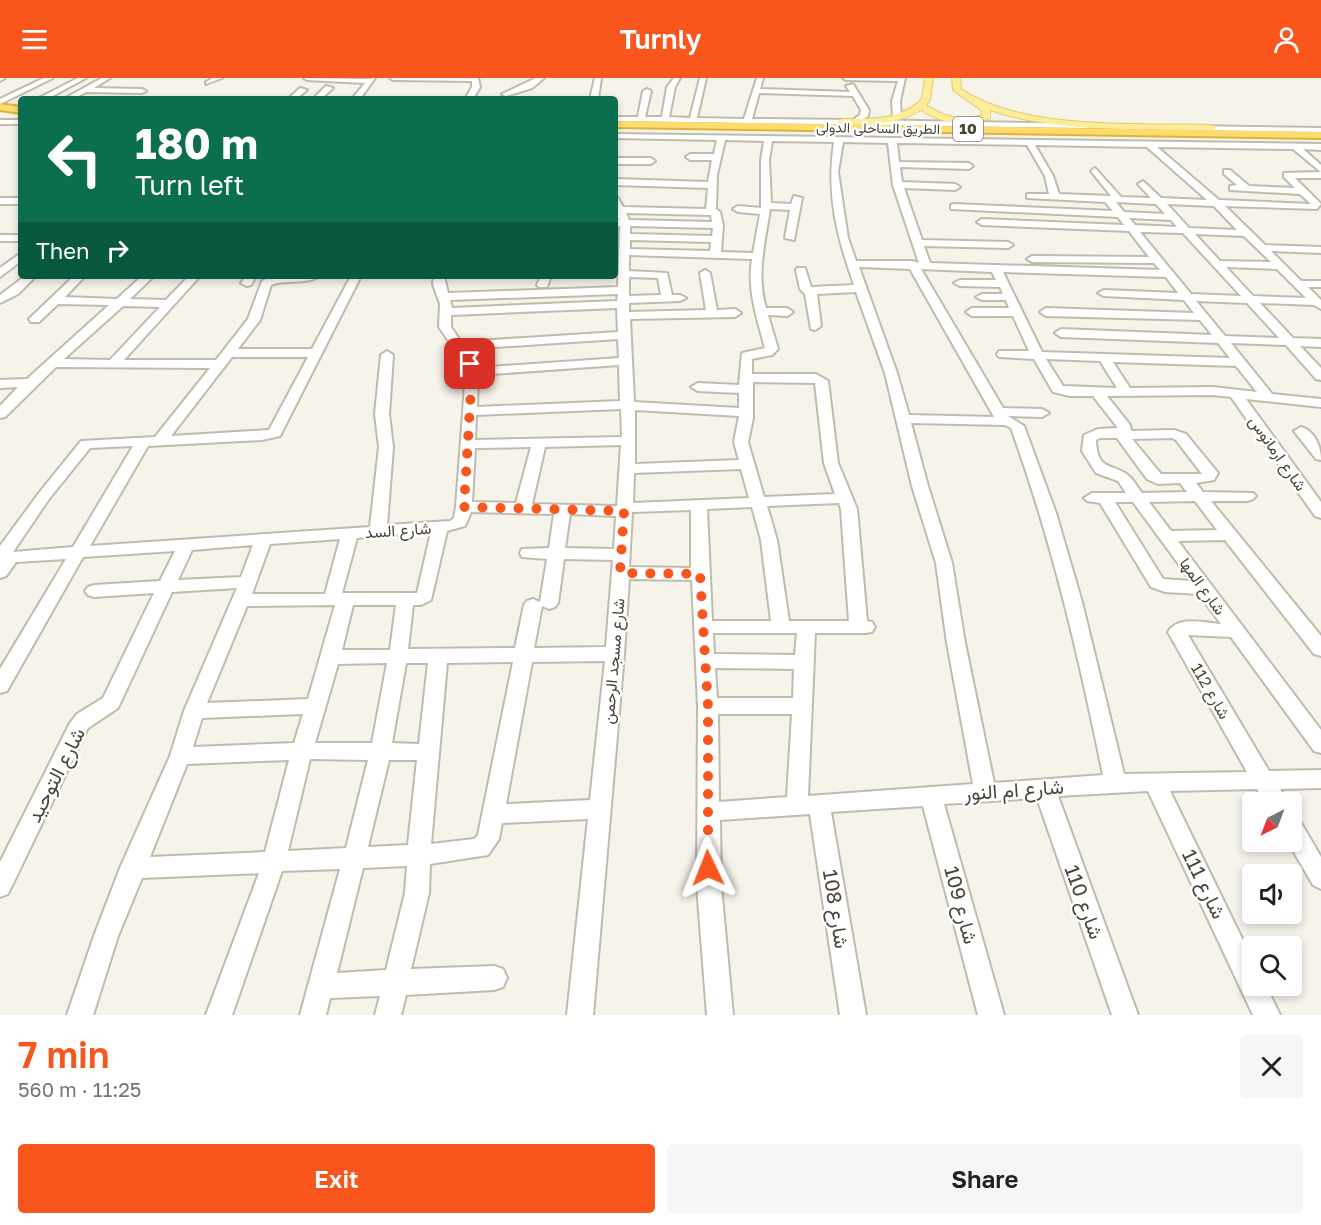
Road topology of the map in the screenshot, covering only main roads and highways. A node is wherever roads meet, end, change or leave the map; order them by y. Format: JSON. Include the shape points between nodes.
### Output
{"nodes":[{"id":1,"x":929,"y":78,"type":"edge"},
{"id":2,"x":956,"y":78,"type":"edge"},
{"id":3,"x":976,"y":102,"type":"junction"},
{"id":4,"x":0,"y":105,"type":"edge"},
{"id":5,"x":921,"y":106,"type":"junction"},
{"id":6,"x":18,"y":110,"type":"edge"},
{"id":7,"x":18,"y":110,"type":"edge"},
{"id":8,"x":0,"y":115,"type":"edge"},
{"id":9,"x":842,"y":122,"type":"road end"},
{"id":10,"x":1211,"y":128,"type":"road end"},
{"id":11,"x":618,"y":131,"type":"edge"},
{"id":12,"x":618,"y":131,"type":"edge"},
{"id":13,"x":773,"y":134,"type":"junction"},
{"id":14,"x":1321,"y":136,"type":"edge"},
{"id":15,"x":937,"y":141,"type":"road end"}],
"edges":[{"from":1,"to":5,"type":"main road","via":[[927,97]]},
{"from":2,"to":3,"type":"main road","via":[[957,90]]},
{"from":3,"to":5,"type":"main road","via":[[987,111],[986,117],[970,121],[934,115]]},
{"from":3,"to":10,"type":"main road","via":[[1008,112],[1068,121]]},
{"from":4,"to":6,"type":"highway"},
{"from":5,"to":9,"type":"main road","via":[[897,117]]},
{"from":7,"to":8,"type":"highway"},
{"from":11,"to":13,"type":"highway","name":"الطريق الساحلى الدولى","number":"10"},
{"from":12,"to":14,"type":"highway","name":"الطريق الساحلى الدولى","number":"10"},
{"from":13,"to":14,"type":"highway","name":"الطريق الساحلى الدولى","number":"10"},
{"from":13,"to":15,"type":"highway"}]}
